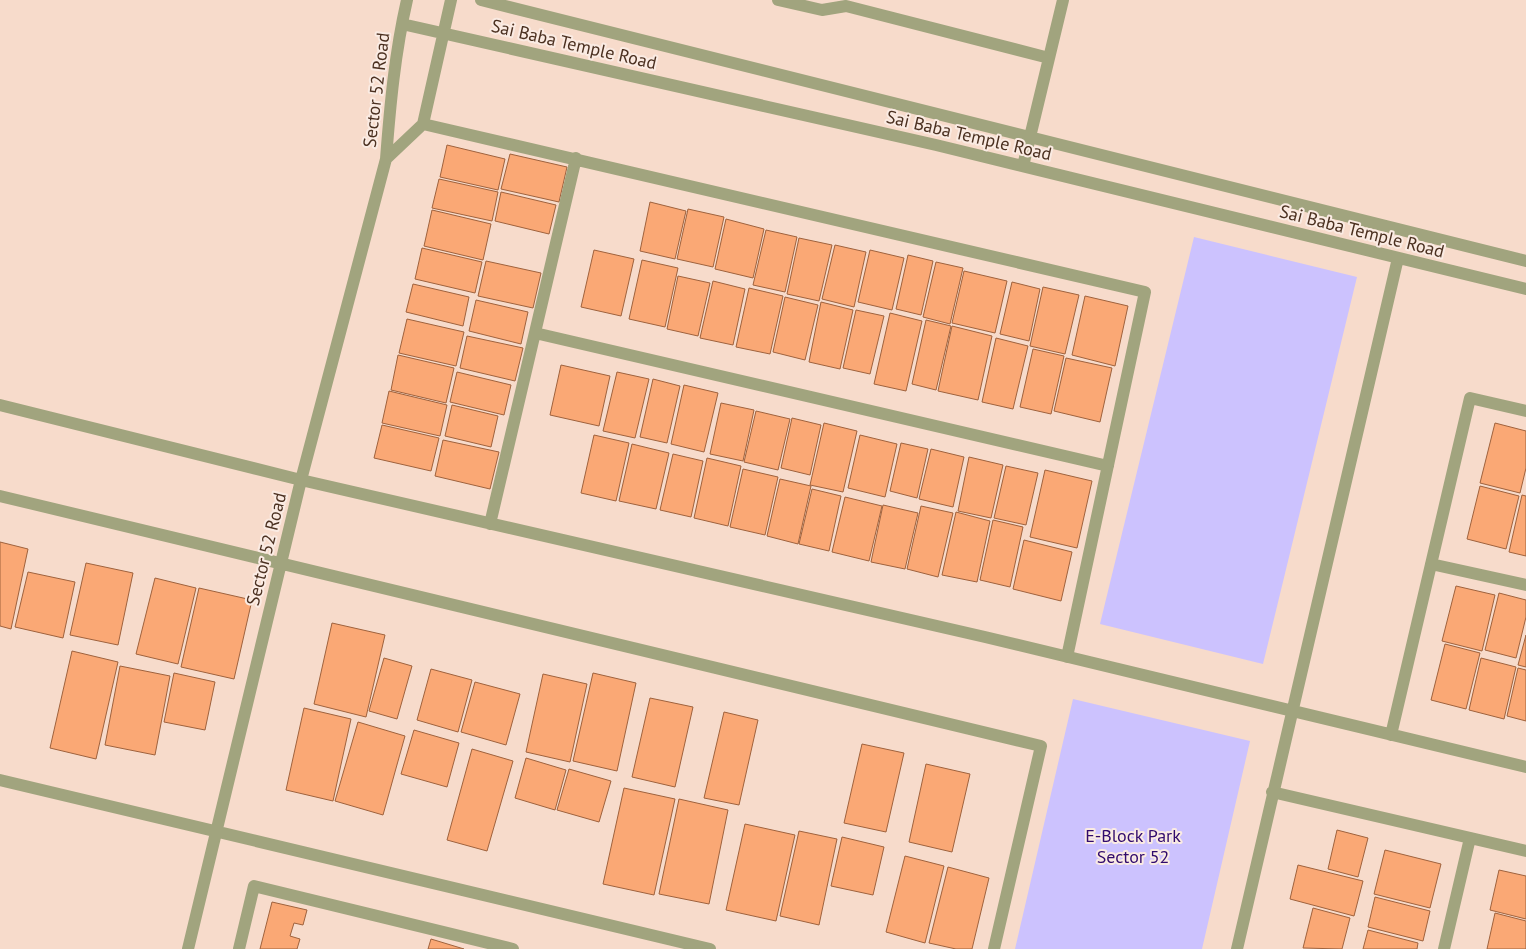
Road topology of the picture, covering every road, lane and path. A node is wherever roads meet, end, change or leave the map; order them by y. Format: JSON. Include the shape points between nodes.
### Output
{"nodes":[{"id":1,"x":407,"y":0,"type":"edge"},
{"id":2,"x":451,"y":0,"type":"edge"},
{"id":3,"x":481,"y":0,"type":"edge"},
{"id":4,"x":778,"y":0,"type":"edge"},
{"id":5,"x":1063,"y":0,"type":"edge"},
{"id":6,"x":848,"y":3,"type":"edge"},
{"id":7,"x":402,"y":24,"type":"junction"},
{"id":8,"x":446,"y":32,"type":"junction"},
{"id":9,"x":1049,"y":58,"type":"junction"},
{"id":10,"x":423,"y":124,"type":"junction"},
{"id":11,"x":1030,"y":136,"type":"junction"},
{"id":12,"x":576,"y":158,"type":"junction"},
{"id":13,"x":386,"y":159,"type":"junction"},
{"id":14,"x":1023,"y":166,"type":"junction"},
{"id":15,"x":1398,"y":258,"type":"junction"},
{"id":16,"x":1526,"y":261,"type":"edge"},
{"id":17,"x":1526,"y":289,"type":"edge"},
{"id":18,"x":535,"y":333,"type":"junction"},
{"id":19,"x":0,"y":405,"type":"edge"},
{"id":20,"x":1526,"y":411,"type":"edge"},
{"id":21,"x":1108,"y":466,"type":"junction"},
{"id":22,"x":301,"y":480,"type":"junction"},
{"id":23,"x":0,"y":496,"type":"edge"},
{"id":24,"x":490,"y":524,"type":"junction"},
{"id":25,"x":281,"y":563,"type":"junction"},
{"id":26,"x":1431,"y":564,"type":"junction"},
{"id":27,"x":1526,"y":585,"type":"edge"},
{"id":28,"x":1067,"y":657,"type":"junction"},
{"id":29,"x":1291,"y":711,"type":"junction"},
{"id":30,"x":1391,"y":735,"type":"junction"},
{"id":31,"x":1526,"y":767,"type":"edge"},
{"id":32,"x":0,"y":780,"type":"edge"},
{"id":33,"x":1272,"y":792,"type":"junction"},
{"id":34,"x":216,"y":833,"type":"junction"},
{"id":35,"x":1470,"y":838,"type":"junction"},
{"id":36,"x":1526,"y":851,"type":"edge"},
{"id":37,"x":506,"y":948,"type":"edge"},
{"id":38,"x":188,"y":949,"type":"edge"},
{"id":39,"x":239,"y":949,"type":"edge"},
{"id":40,"x":710,"y":949,"type":"edge"},
{"id":41,"x":994,"y":949,"type":"edge"},
{"id":42,"x":1236,"y":949,"type":"edge"},
{"id":43,"x":1444,"y":949,"type":"edge"}],
"edges":[{"from":1,"to":7,"type":"street","name":"Sector 52 Road"},
{"from":2,"to":8,"type":"street"},
{"from":3,"to":11,"type":"street","name":"Sai Baba Temple Road"},
{"from":4,"to":6,"type":"street","via":[[822,10]]},
{"from":5,"to":9,"type":"street"},
{"from":6,"to":9,"type":"street"},
{"from":7,"to":8,"type":"street","name":"Sai Baba Temple Road"},
{"from":7,"to":13,"type":"street","name":"Sector 52 Road"},
{"from":8,"to":10,"type":"street"},
{"from":8,"to":14,"type":"street","name":"Sai Baba Temple Road"},
{"from":9,"to":11,"type":"street"},
{"from":10,"to":12,"type":"street"},
{"from":10,"to":13,"type":"street","name":"Sector 52 Road"},
{"from":11,"to":14,"type":"street"},
{"from":11,"to":16,"type":"street","name":"Sai Baba Temple Road"},
{"from":12,"to":18,"type":"street"},
{"from":12,"to":21,"type":"street","via":[[1145,292]]},
{"from":13,"to":22,"type":"street","name":"Sector 52 Road"},
{"from":14,"to":15,"type":"street","name":"Sai Baba Temple Road"},
{"from":15,"to":17,"type":"street","name":"Sai Baba Temple Road"},
{"from":15,"to":29,"type":"street"},
{"from":18,"to":21,"type":"street"},
{"from":18,"to":24,"type":"street"},
{"from":19,"to":22,"type":"street"},
{"from":20,"to":26,"type":"street","via":[[1470,398]]},
{"from":21,"to":28,"type":"street"},
{"from":22,"to":24,"type":"street"},
{"from":22,"to":25,"type":"street","name":"Sector 52 Road"},
{"from":23,"to":25,"type":"street"},
{"from":24,"to":28,"type":"street"},
{"from":25,"to":34,"type":"street","name":"Sector 52 Road"},
{"from":25,"to":41,"type":"street","via":[[1041,746]]},
{"from":26,"to":27,"type":"street"},
{"from":26,"to":30,"type":"street"},
{"from":28,"to":29,"type":"street"},
{"from":29,"to":30,"type":"street"},
{"from":29,"to":33,"type":"street"},
{"from":30,"to":31,"type":"street"},
{"from":32,"to":34,"type":"street"},
{"from":33,"to":35,"type":"street"},
{"from":33,"to":42,"type":"street"},
{"from":34,"to":38,"type":"street","name":"Sector 52 Road"},
{"from":34,"to":40,"type":"street"},
{"from":35,"to":36,"type":"street"},
{"from":35,"to":43,"type":"street"},
{"from":37,"to":39,"type":"street","via":[[254,886]]}]}
